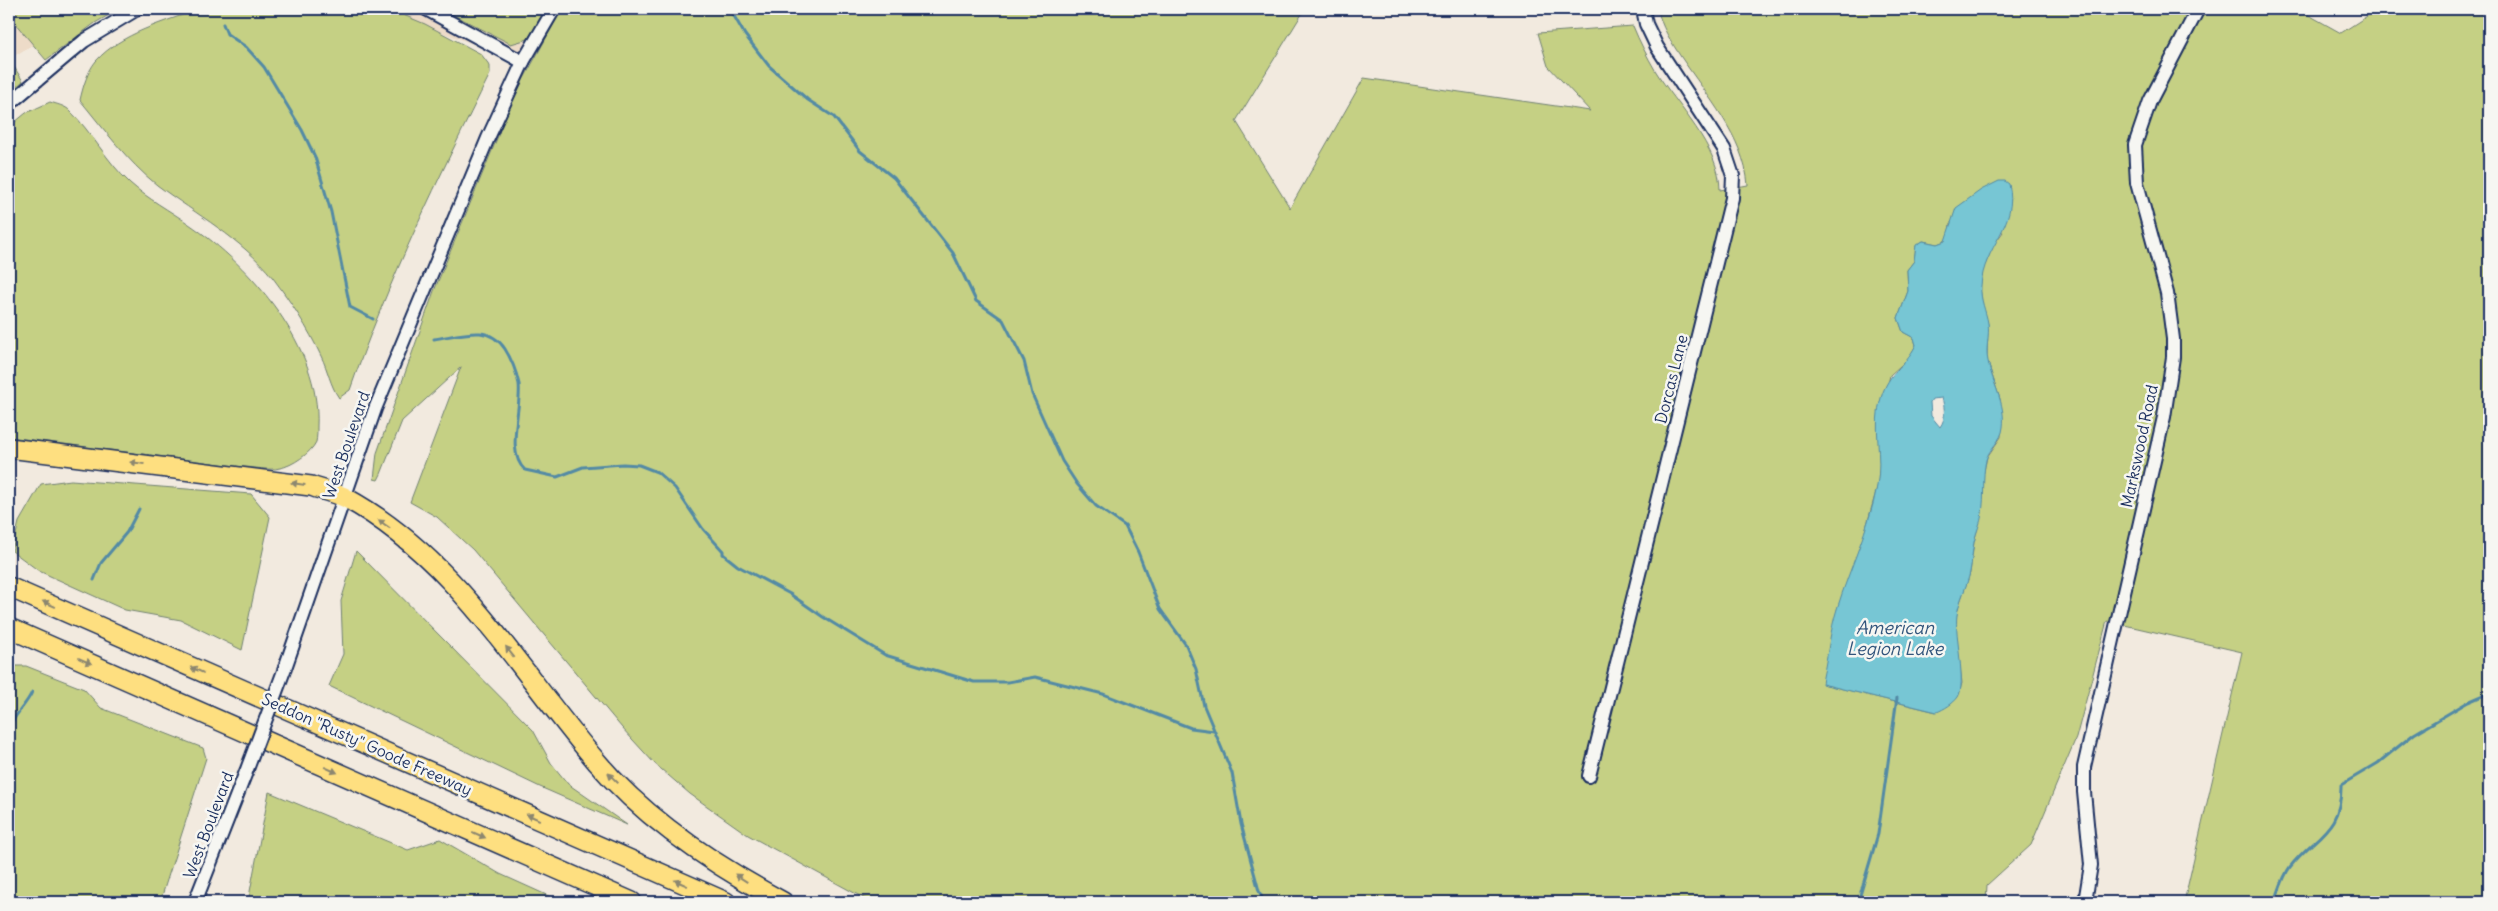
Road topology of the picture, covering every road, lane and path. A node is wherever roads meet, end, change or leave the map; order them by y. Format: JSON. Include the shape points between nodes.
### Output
{"nodes":[{"id":1,"x":137,"y":9,"type":"edge"},
{"id":2,"x":426,"y":9,"type":"edge"},
{"id":3,"x":554,"y":9,"type":"edge"},
{"id":4,"x":1643,"y":9,"type":"edge"},
{"id":5,"x":2198,"y":9,"type":"edge"},
{"id":6,"x":524,"y":62,"type":"junction"},
{"id":7,"x":9,"y":104,"type":"edge"},
{"id":8,"x":9,"y":448,"type":"edge"},
{"id":9,"x":345,"y":498,"type":"junction"},
{"id":10,"x":9,"y":587,"type":"edge"},
{"id":11,"x":9,"y":628,"type":"edge"},
{"id":12,"x":1589,"y":776,"type":"dead end"},
{"id":13,"x":195,"y":902,"type":"edge"},
{"id":14,"x":632,"y":902,"type":"edge"},
{"id":15,"x":726,"y":902,"type":"edge"},
{"id":16,"x":783,"y":902,"type":"edge"},
{"id":17,"x":2084,"y":902,"type":"edge"}],
"edges":[{"from":1,"to":7,"type":"street","via":[[84,41]]},
{"from":2,"to":6,"type":"street"},
{"from":3,"to":6,"type":"street","name":"West Boulevard"},
{"from":4,"to":12,"type":"street","name":"Dorcas Lane","via":[[1657,47],[1724,149],[1733,176],[1732,198]]},
{"from":5,"to":17,"type":"street","name":"Markswood Road","via":[[2150,100],[2135,145],[2137,183],[2167,293],[2173,357],[2164,417],[2084,766],[2091,865]]},
{"from":6,"to":9,"type":"street","name":"West Boulevard","via":[[484,146],[375,409]]},
{"from":9,"to":8,"type":"highway","one_way":true,"via":[[302,485]]},
{"from":9,"to":13,"type":"street","name":"West Boulevard","bridge":true,"via":[[285,668]]},
{"from":16,"to":9,"type":"highway","one_way":true,"via":[[691,845],[638,803],[598,763],[456,584],[422,552]]},
{"from":15,"to":10,"type":"highway","name":"Seddon \"Rusty\" Goode Freeway","one_way":true},
{"from":11,"to":14,"type":"highway","one_way":true}]}
